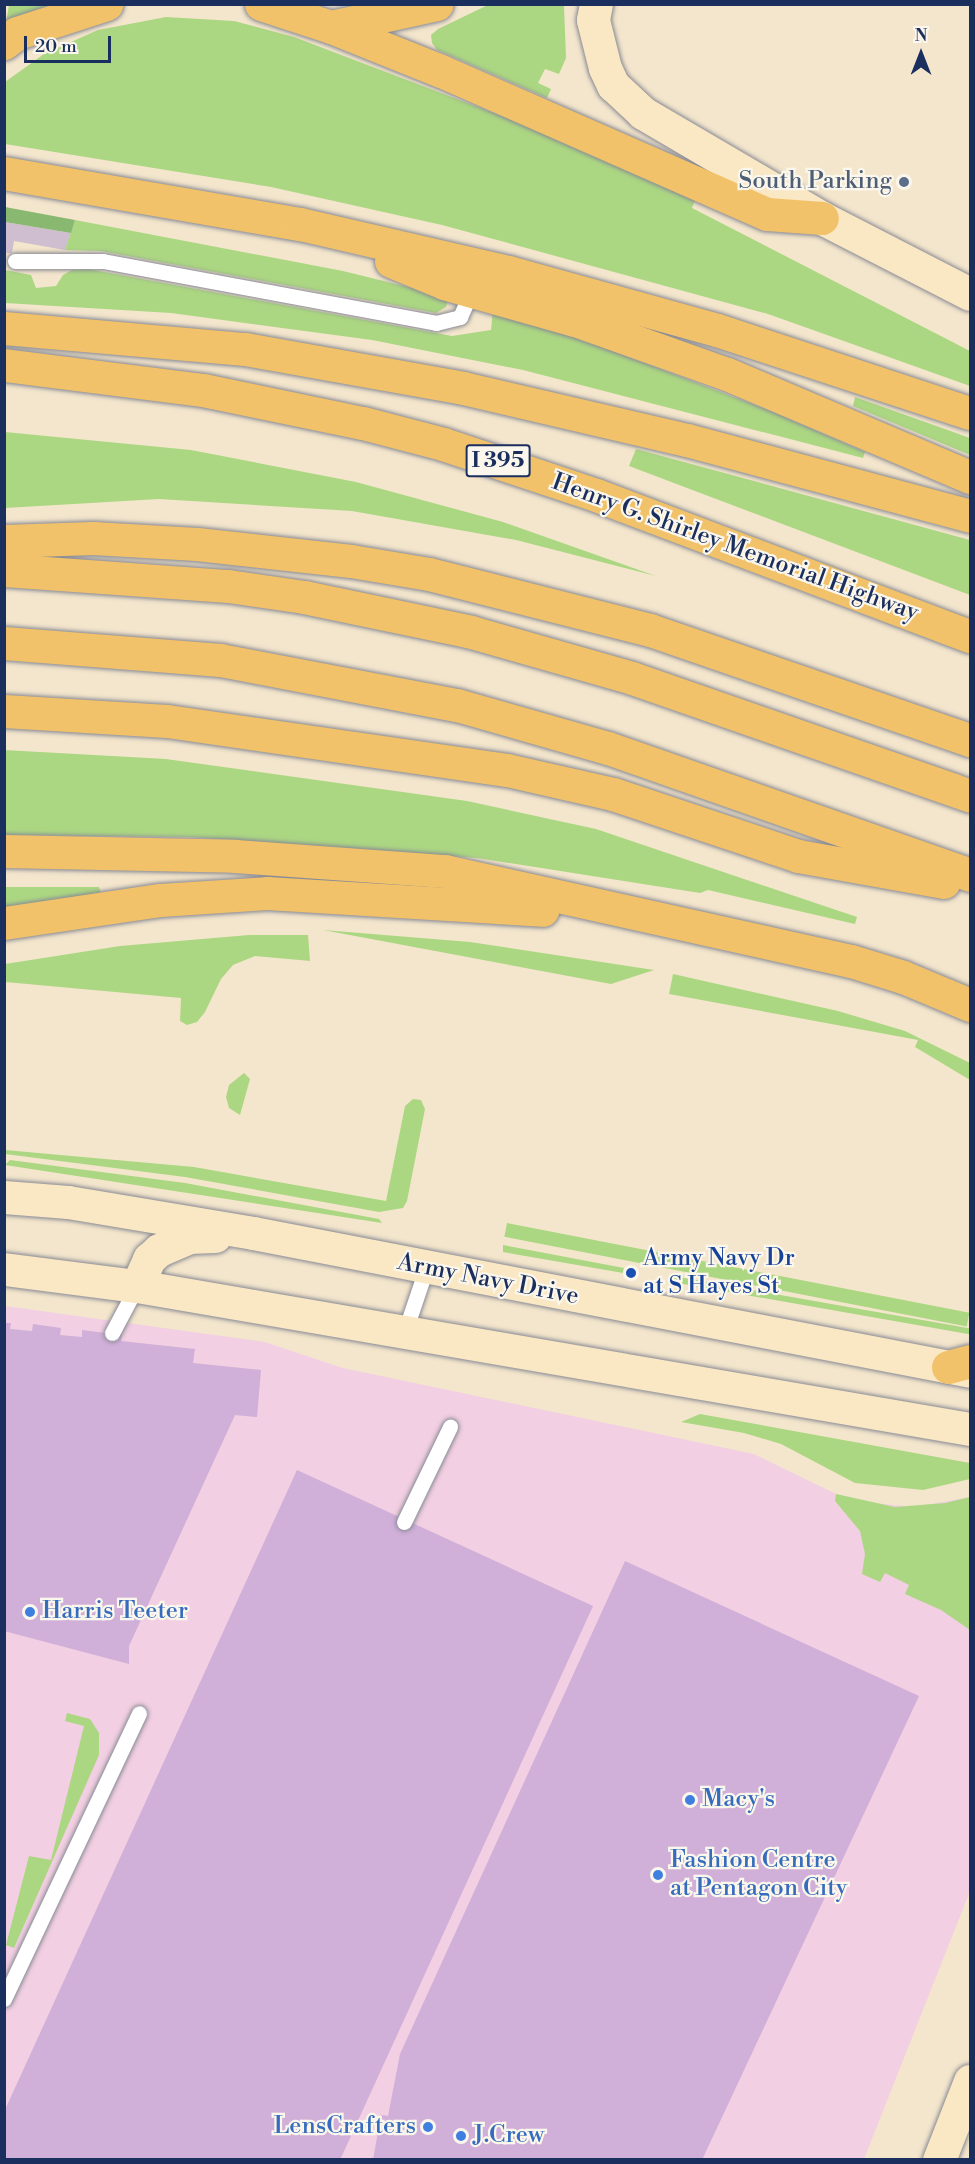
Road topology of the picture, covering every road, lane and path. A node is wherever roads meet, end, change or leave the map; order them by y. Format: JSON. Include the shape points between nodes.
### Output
{"nodes":[{"id":1,"x":106,"y":4,"type":"edge"},
{"id":2,"x":261,"y":4,"type":"edge"},
{"id":3,"x":437,"y":4,"type":"edge"},
{"id":4,"x":596,"y":4,"type":"edge"},
{"id":5,"x":331,"y":27,"type":"junction"},
{"id":6,"x":4,"y":43,"type":"edge"},
{"id":7,"x":4,"y":173,"type":"edge"},
{"id":8,"x":822,"y":218,"type":"junction"},
{"id":9,"x":300,"y":224,"type":"junction"},
{"id":10,"x":15,"y":261,"type":"dead end"},
{"id":11,"x":472,"y":290,"type":"junction"},
{"id":12,"x":970,"y":294,"type":"edge"},
{"id":13,"x":4,"y":328,"type":"edge"},
{"id":14,"x":4,"y":365,"type":"edge"},
{"id":15,"x":970,"y":413,"type":"edge"},
{"id":16,"x":970,"y":477,"type":"edge"},
{"id":17,"x":970,"y":516,"type":"edge"},
{"id":18,"x":4,"y":541,"type":"edge"},
{"id":19,"x":4,"y":570,"type":"edge"},
{"id":20,"x":970,"y":636,"type":"edge"},
{"id":21,"x":4,"y":643,"type":"edge"},
{"id":22,"x":4,"y":711,"type":"edge"},
{"id":23,"x":970,"y":740,"type":"edge"},
{"id":24,"x":970,"y":796,"type":"edge"},
{"id":25,"x":4,"y":851,"type":"edge"},
{"id":26,"x":970,"y":875,"type":"edge"},
{"id":27,"x":970,"y":887,"type":"edge"},
{"id":28,"x":645,"y":917,"type":"junction"},
{"id":29,"x":4,"y":923,"type":"edge"},
{"id":30,"x":970,"y":1005,"type":"edge"},
{"id":31,"x":4,"y":1197,"type":"edge"},
{"id":32,"x":253,"y":1233,"type":"junction"},
{"id":33,"x":4,"y":1269,"type":"edge"},
{"id":34,"x":426,"y":1269,"type":"junction"},
{"id":35,"x":137,"y":1286,"type":"junction"},
{"id":36,"x":405,"y":1331,"type":"junction"},
{"id":37,"x":112,"y":1333,"type":"dead end"},
{"id":38,"x":963,"y":1367,"type":"edge"},
{"id":39,"x":450,"y":1427,"type":"dead end"},
{"id":40,"x":970,"y":1429,"type":"edge"},
{"id":41,"x":404,"y":1522,"type":"dead end"},
{"id":42,"x":139,"y":1713,"type":"dead end"},
{"id":43,"x":4,"y":1999,"type":"edge"},
{"id":44,"x":970,"y":2081,"type":"edge"},
{"id":45,"x":939,"y":2160,"type":"edge"}],
"edges":[{"from":1,"to":6,"type":"highway","via":[[17,33]]},
{"from":2,"to":5,"type":"highway"},
{"from":3,"to":5,"type":"highway"},
{"from":4,"to":8,"type":"main road","via":[[593,20],[613,85],[643,113],[679,136]]},
{"from":5,"to":8,"type":"highway","via":[[585,131],[766,214]]},
{"from":7,"to":9,"type":"highway"},
{"from":8,"to":12,"type":"main road"},
{"from":9,"to":11,"type":"highway","via":[[444,283]]},
{"from":9,"to":15,"type":"highway","via":[[633,306],[817,361]]},
{"from":10,"to":11,"type":"lane","via":[[103,261],[436,323],[460,317]]},
{"from":11,"to":16,"type":"highway","via":[[586,324],[727,374]]},
{"from":13,"to":17,"type":"highway","via":[[245,349],[463,388],[687,440]]},
{"from":14,"to":20,"type":"highway","name":"Henry G. Shirley Memorial Highway","number":"I 395","via":[[203,390],[351,420],[443,444],[618,503]]},
{"from":18,"to":23,"type":"highway","via":[[93,538],[197,544],[339,559],[429,574],[650,630]]},
{"from":19,"to":24,"type":"highway","via":[[228,586],[347,605],[471,632],[632,678]]},
{"from":21,"to":26,"type":"highway","via":[[220,660],[457,705],[608,748]]},
{"from":22,"to":27,"type":"highway","via":[[167,721],[507,770],[614,794],[798,856]]},
{"from":25,"to":28,"type":"highway","via":[[235,855],[445,871]]},
{"from":28,"to":29,"type":"highway","via":[[267,893],[160,900]]},
{"from":28,"to":30,"type":"highway","via":[[850,961],[903,976]]},
{"from":31,"to":32,"type":"main road","name":"Army Navy Drive","via":[[68,1203]]},
{"from":32,"to":34,"type":"main road","name":"Army Navy Drive"},
{"from":32,"to":35,"type":"main road","via":[[173,1242],[149,1259]]},
{"from":33,"to":35,"type":"main road"},
{"from":34,"to":36,"type":"lane"},
{"from":34,"to":38,"type":"main road","name":"Army Navy Drive"},
{"from":35,"to":36,"type":"main road"},
{"from":35,"to":37,"type":"lane"},
{"from":36,"to":40,"type":"main road"},
{"from":39,"to":41,"type":"lane"},
{"from":42,"to":43,"type":"lane"},
{"from":44,"to":45,"type":"main road"}]}
